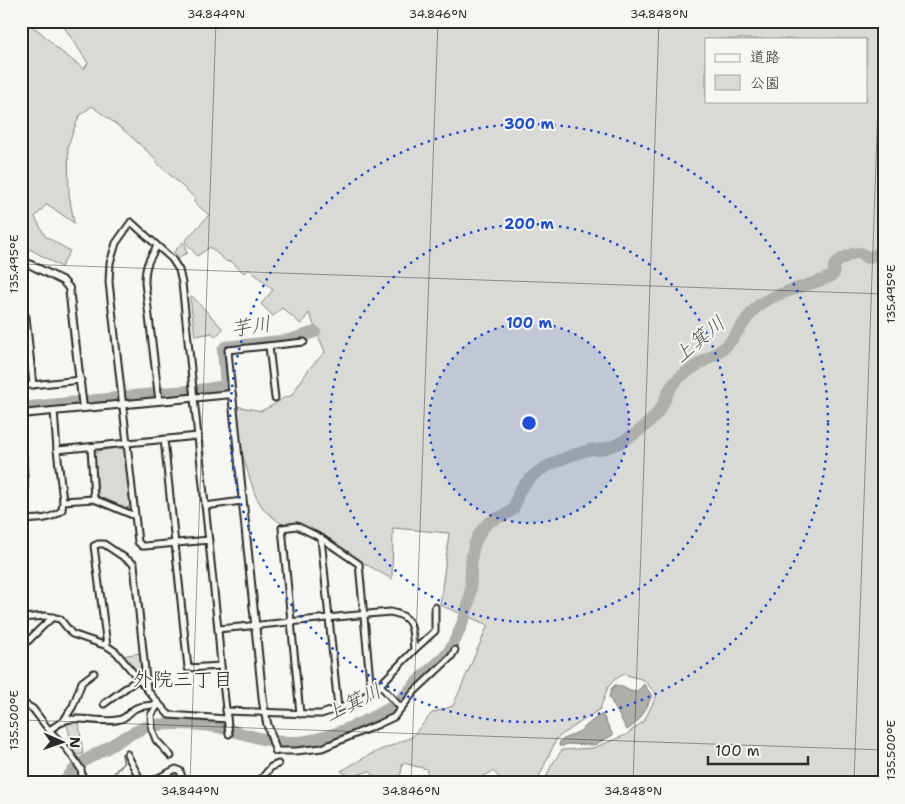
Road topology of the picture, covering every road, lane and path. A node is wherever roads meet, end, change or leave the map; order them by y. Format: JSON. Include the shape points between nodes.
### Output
{"nodes":[{"id":1,"x":157,"y":246,"type":"junction"},
{"id":2,"x":21,"y":260,"type":"edge"},
{"id":3,"x":21,"y":317,"type":"edge"},
{"id":4,"x":304,"y":342,"type":"dead end"},
{"id":5,"x":269,"y":346,"type":"junction"},
{"id":6,"x":80,"y":380,"type":"junction"},
{"id":7,"x":33,"y":385,"type":"junction"},
{"id":8,"x":21,"y":386,"type":"edge"},
{"id":9,"x":232,"y":394,"type":"junction"},
{"id":10,"x":194,"y":397,"type":"junction"},
{"id":11,"x":274,"y":398,"type":"dead end"},
{"id":12,"x":158,"y":401,"type":"junction"},
{"id":13,"x":83,"y":403,"type":"junction"},
{"id":14,"x":124,"y":404,"type":"junction"},
{"id":15,"x":54,"y":411,"type":"junction"},
{"id":16,"x":21,"y":414,"type":"edge"},
{"id":17,"x":198,"y":436,"type":"junction"},
{"id":18,"x":164,"y":439,"type":"junction"},
{"id":19,"x":128,"y":443,"type":"junction"},
{"id":20,"x":91,"y":447,"type":"junction"},
{"id":21,"x":56,"y":450,"type":"junction"},
{"id":22,"x":21,"y":456,"type":"edge"},
{"id":23,"x":94,"y":499,"type":"junction"},
{"id":24,"x":21,"y":500,"type":"edge"},
{"id":25,"x":63,"y":501,"type":"junction"},
{"id":26,"x":242,"y":501,"type":"junction"},
{"id":27,"x":206,"y":506,"type":"junction"},
{"id":28,"x":135,"y":516,"type":"junction"},
{"id":29,"x":21,"y":519,"type":"edge"},
{"id":30,"x":321,"y":538,"type":"junction"},
{"id":31,"x":209,"y":540,"type":"junction"},
{"id":32,"x":175,"y":544,"type":"junction"},
{"id":33,"x":435,"y":607,"type":"dead end"},
{"id":34,"x":364,"y":615,"type":"junction"},
{"id":35,"x":53,"y":617,"type":"junction"},
{"id":36,"x":329,"y":617,"type":"junction"},
{"id":37,"x":21,"y":620,"type":"edge"},
{"id":38,"x":292,"y":623,"type":"junction"},
{"id":39,"x":255,"y":626,"type":"junction"},
{"id":40,"x":218,"y":629,"type":"junction"},
{"id":41,"x":28,"y":641,"type":"dead end"},
{"id":42,"x":107,"y":646,"type":"junction"},
{"id":43,"x":414,"y":650,"type":"junction"},
{"id":44,"x":455,"y":650,"type":"dead end"},
{"id":45,"x":221,"y":666,"type":"junction"},
{"id":46,"x":94,"y":673,"type":"dead end"},
{"id":47,"x":138,"y":679,"type":"junction"},
{"id":48,"x":380,"y":685,"type":"junction"},
{"id":49,"x":147,"y":689,"type":"junction"},
{"id":50,"x":371,"y":691,"type":"junction"},
{"id":51,"x":21,"y":702,"type":"edge"},
{"id":52,"x":104,"y":704,"type":"dead end"},
{"id":53,"x":159,"y":704,"type":"junction"},
{"id":54,"x":400,"y":707,"type":"junction"},
{"id":55,"x":338,"y":708,"type":"junction"},
{"id":56,"x":226,"y":711,"type":"junction"},
{"id":57,"x":265,"y":712,"type":"junction"},
{"id":58,"x":300,"y":714,"type":"junction"},
{"id":59,"x":227,"y":719,"type":"junction"},
{"id":60,"x":62,"y":722,"type":"junction"},
{"id":61,"x":49,"y":730,"type":"junction"},
{"id":62,"x":228,"y":731,"type":"dead end"},
{"id":63,"x":274,"y":744,"type":"joint"},
{"id":64,"x":127,"y":754,"type":"dead end"},
{"id":65,"x":171,"y":756,"type":"dead end"},
{"id":66,"x":278,"y":764,"type":"dead end"},
{"id":67,"x":83,"y":783,"type":"edge"},
{"id":68,"x":142,"y":783,"type":"edge"},
{"id":69,"x":148,"y":783,"type":"edge"},
{"id":70,"x":184,"y":783,"type":"edge"},
{"id":71,"x":258,"y":783,"type":"edge"}],
"edges":[{"from":1,"to":10,"type":"street","via":[[179,270]]},
{"from":1,"to":12,"type":"street","via":[[148,261],[145,284]]},
{"from":1,"to":14,"type":"street","via":[[131,222],[116,243],[110,262],[109,282]]},
{"from":2,"to":6,"type":"street","via":[[63,281],[70,288]]},
{"from":3,"to":7,"type":"street","via":[[26,317]]},
{"from":4,"to":5,"type":"street"},
{"from":5,"to":9,"type":"street","via":[[228,350]]},
{"from":5,"to":11,"type":"street"},
{"from":6,"to":7,"type":"street"},
{"from":6,"to":13,"type":"street"},
{"from":7,"to":8,"type":"street"},
{"from":9,"to":10,"type":"street"},
{"from":9,"to":26,"type":"street"},
{"from":10,"to":12,"type":"street"},
{"from":10,"to":17,"type":"street"},
{"from":12,"to":14,"type":"street"},
{"from":13,"to":14,"type":"street"},
{"from":13,"to":15,"type":"street"},
{"from":14,"to":19,"type":"street"},
{"from":15,"to":16,"type":"street"},
{"from":15,"to":21,"type":"street"},
{"from":17,"to":18,"type":"street"},
{"from":17,"to":27,"type":"street"},
{"from":18,"to":19,"type":"street"},
{"from":18,"to":32,"type":"street"},
{"from":19,"to":20,"type":"street"},
{"from":19,"to":28,"type":"street"},
{"from":20,"to":21,"type":"street"},
{"from":20,"to":23,"type":"street"},
{"from":21,"to":25,"type":"street"},
{"from":22,"to":24,"type":"street","via":[[25,500]]},
{"from":23,"to":25,"type":"street"},
{"from":23,"to":28,"type":"street"},
{"from":25,"to":29,"type":"street","via":[[59,513],[40,520]]},
{"from":26,"to":27,"type":"street"},
{"from":26,"to":39,"type":"street"},
{"from":27,"to":31,"type":"street"},
{"from":28,"to":32,"type":"street","via":[[138,542],[142,546]]},
{"from":30,"to":34,"type":"street","via":[[359,564]]},
{"from":30,"to":36,"type":"street"},
{"from":30,"to":38,"type":"street","via":[[297,526],[282,528]]},
{"from":31,"to":32,"type":"street"},
{"from":31,"to":40,"type":"street"},
{"from":32,"to":45,"type":"street","via":[[188,668]]},
{"from":33,"to":43,"type":"street","via":[[435,631]]},
{"from":34,"to":36,"type":"street"},
{"from":34,"to":43,"type":"street","via":[[390,612],[406,618],[411,624]]},
{"from":34,"to":50,"type":"street"},
{"from":35,"to":37,"type":"street"},
{"from":35,"to":41,"type":"street"},
{"from":35,"to":42,"type":"street","via":[[60,619],[72,634]]},
{"from":36,"to":38,"type":"street"},
{"from":36,"to":55,"type":"street"},
{"from":38,"to":39,"type":"street"},
{"from":38,"to":58,"type":"street"},
{"from":39,"to":40,"type":"street"},
{"from":39,"to":57,"type":"street"},
{"from":40,"to":45,"type":"street"},
{"from":42,"to":47,"type":"street"},
{"from":42,"to":49,"type":"street","via":[[94,546],[98,544],[104,544],[134,564]]},
{"from":43,"to":48,"type":"street"},
{"from":44,"to":54,"type":"street"},
{"from":45,"to":56,"type":"street"},
{"from":46,"to":60,"type":"street","via":[[82,682],[73,706]]},
{"from":47,"to":49,"type":"street"},
{"from":47,"to":52,"type":"street"},
{"from":48,"to":50,"type":"street"},
{"from":48,"to":54,"type":"street"},
{"from":49,"to":53,"type":"street"},
{"from":50,"to":55,"type":"street","via":[[355,703]]},
{"from":51,"to":61,"type":"street","via":[[33,709]]},
{"from":53,"to":59,"type":"street","via":[[170,715]]},
{"from":53,"to":60,"type":"street","via":[[140,706],[120,720],[72,719]]},
{"from":53,"to":65,"type":"street","via":[[151,715],[152,726],[156,740]]},
{"from":54,"to":63,"type":"street","via":[[394,717],[322,748],[296,751]]},
{"from":55,"to":58,"type":"street","via":[[321,714]]},
{"from":56,"to":57,"type":"street"},
{"from":56,"to":59,"type":"street"},
{"from":57,"to":58,"type":"street"},
{"from":57,"to":63,"type":"street"},
{"from":59,"to":62,"type":"street"},
{"from":60,"to":61,"type":"street"},
{"from":61,"to":67,"type":"street","via":[[81,769]]},
{"from":64,"to":68,"type":"street"},
{"from":66,"to":71,"type":"street","via":[[271,767]]},
{"from":69,"to":70,"type":"street","via":[[176,769]]}]}
